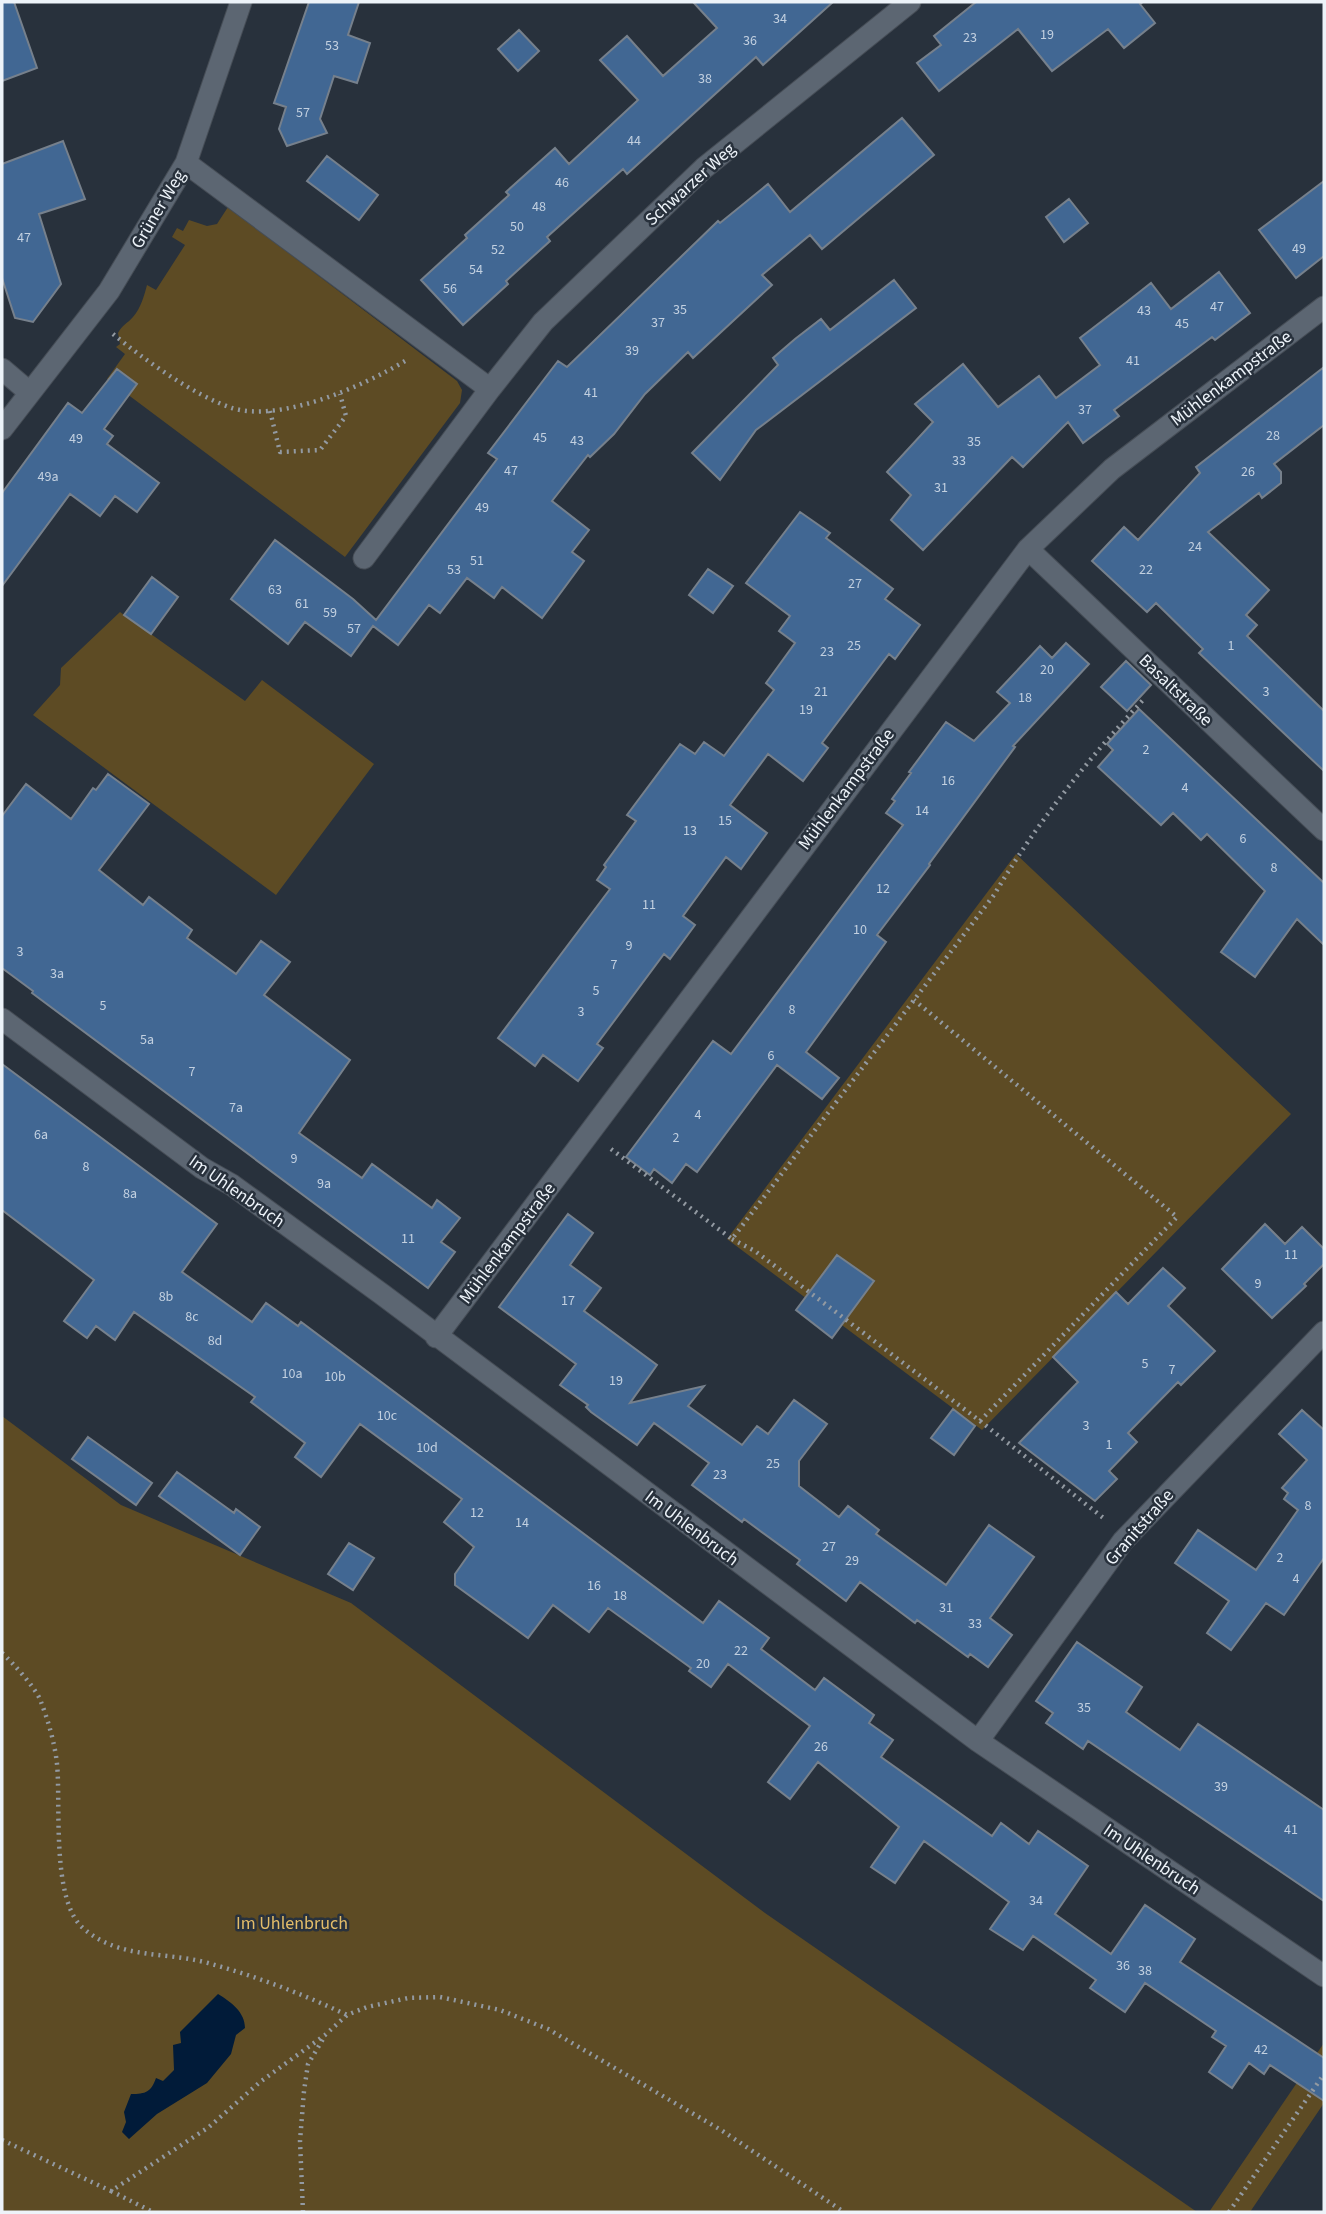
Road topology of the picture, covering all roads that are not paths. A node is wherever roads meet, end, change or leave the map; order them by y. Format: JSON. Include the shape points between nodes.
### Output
{"nodes":[{"id":1,"x":241,"y":2,"type":"edge"},
{"id":2,"x":911,"y":2,"type":"edge"},
{"id":3,"x":186,"y":163,"type":"junction"},
{"id":4,"x":1324,"y":307,"type":"edge"},
{"id":5,"x":2,"y":369,"type":"edge"},
{"id":6,"x":490,"y":389,"type":"junction"},
{"id":7,"x":29,"y":392,"type":"junction"},
{"id":8,"x":2,"y":429,"type":"edge"},
{"id":9,"x":1028,"y":549,"type":"junction"},
{"id":10,"x":364,"y":558,"type":"dead end"},
{"id":11,"x":1324,"y":830,"type":"edge"},
{"id":12,"x":2,"y":1019,"type":"edge"},
{"id":13,"x":1324,"y":1332,"type":"edge"},
{"id":14,"x":436,"y":1337,"type":"junction"},
{"id":15,"x":978,"y":1741,"type":"junction"},
{"id":16,"x":1324,"y":1976,"type":"edge"}],
"edges":[{"from":1,"to":3,"type":"street","name":"Grüner Weg"},
{"from":2,"to":6,"type":"street","name":"Schwarzer Weg","via":[[704,168],[543,322]]},
{"from":3,"to":6,"type":"street"},
{"from":3,"to":7,"type":"street","name":"Grüner Weg","via":[[109,290]]},
{"from":4,"to":9,"type":"street","name":"Mühlenkampstraße","via":[[1112,469]]},
{"from":5,"to":7,"type":"street"},
{"from":6,"to":10,"type":"street","name":"Schwarzer Weg"},
{"from":7,"to":8,"type":"street","name":"Grüner Weg"},
{"from":9,"to":11,"type":"street","name":"Basaltstraße"},
{"from":9,"to":14,"type":"street","name":"Mühlenkampstraße"},
{"from":12,"to":14,"type":"street","name":"Im Uhlenbruch"},
{"from":13,"to":15,"type":"street","name":"Granitstraße","via":[[1127,1536]]},
{"from":14,"to":15,"type":"street","name":"Im Uhlenbruch"},
{"from":15,"to":16,"type":"street","name":"Im Uhlenbruch"}]}
